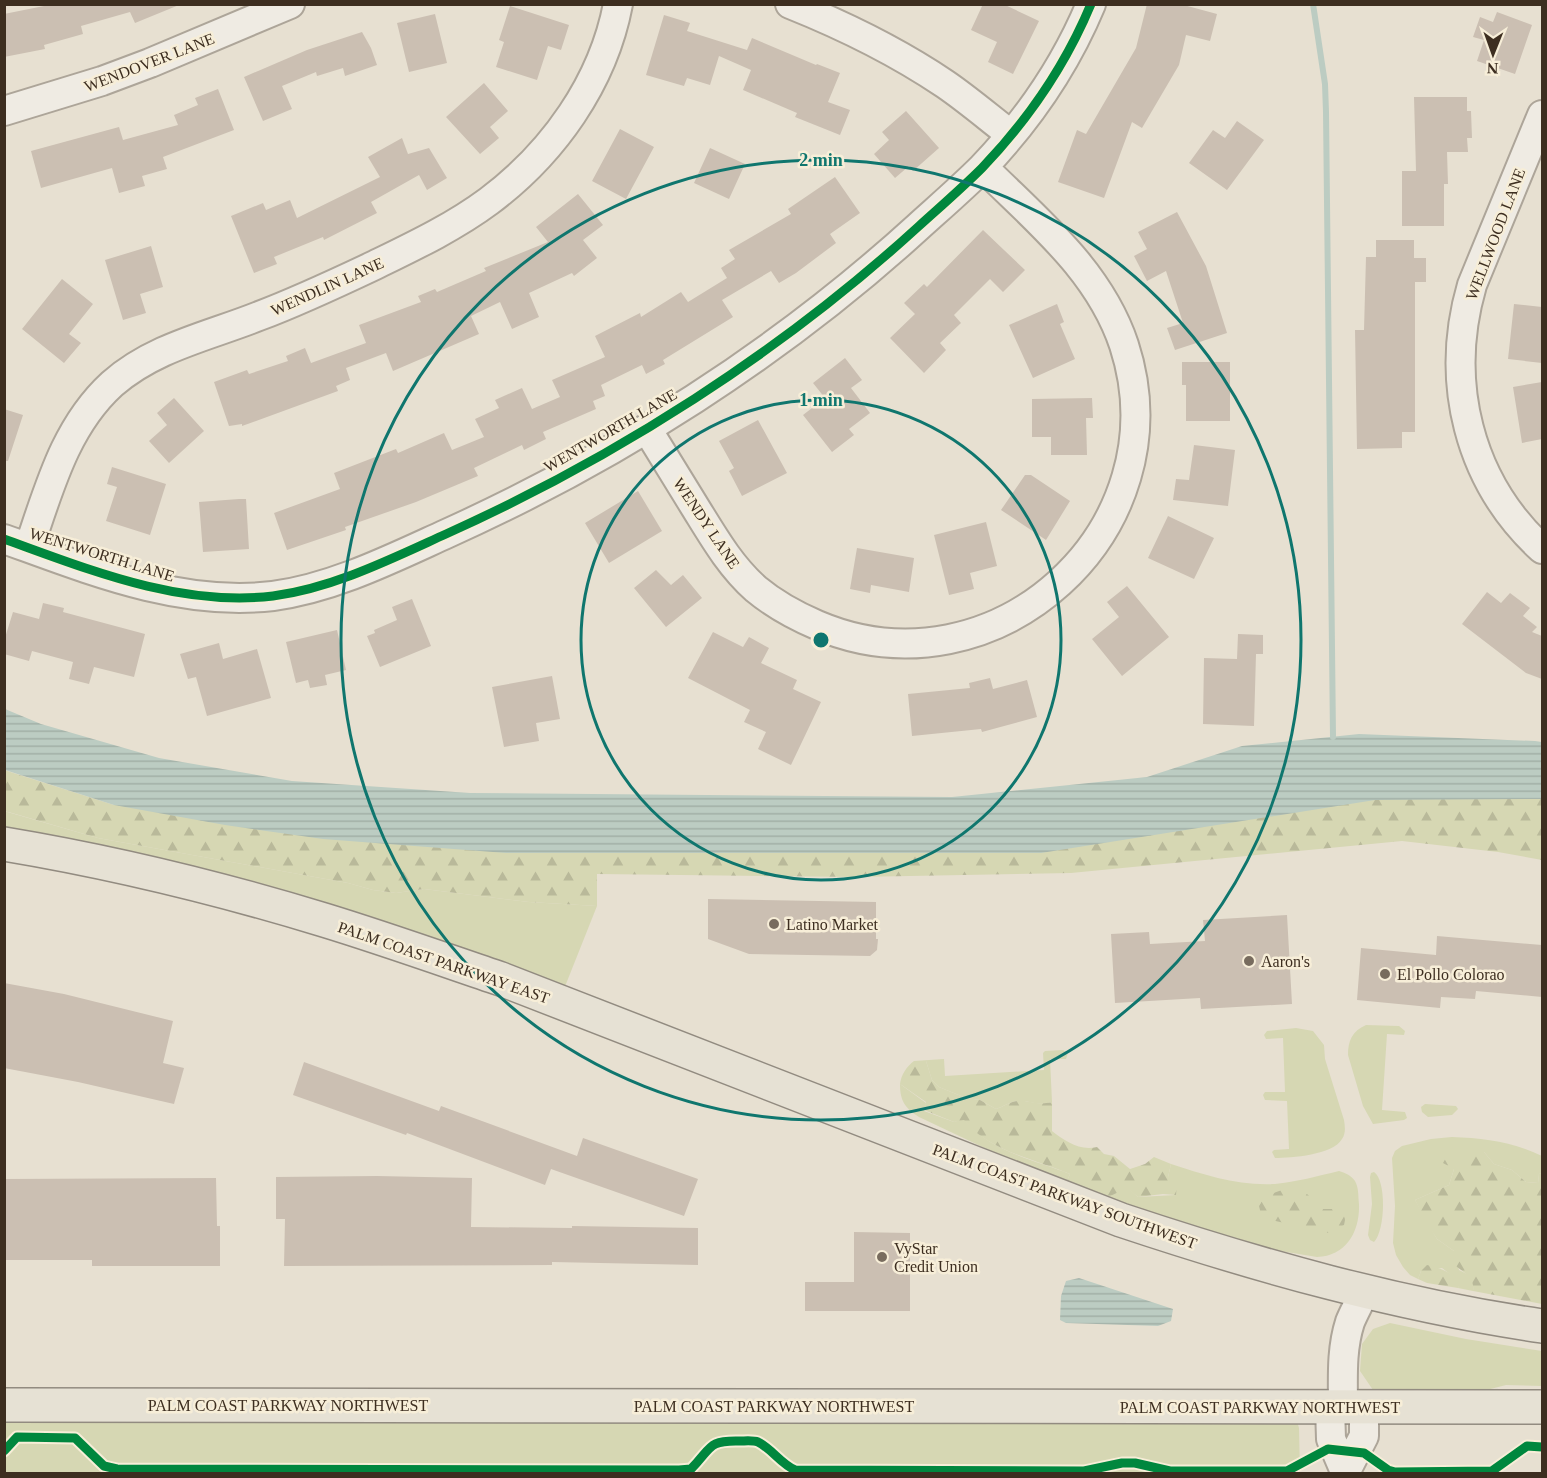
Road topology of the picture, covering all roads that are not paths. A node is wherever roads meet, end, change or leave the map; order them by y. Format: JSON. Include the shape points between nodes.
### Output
{"nodes":[{"id":1,"x":290,"y":4,"type":"edge"},
{"id":2,"x":618,"y":4,"type":"edge"},
{"id":3,"x":790,"y":4,"type":"edge"},
{"id":4,"x":1091,"y":4,"type":"edge"},
{"id":5,"x":4,"y":111,"type":"edge"},
{"id":6,"x":1542,"y":115,"type":"edge"},
{"id":7,"x":1010,"y":134,"type":"junction"},
{"id":8,"x":982,"y":167,"type":"junction"},
{"id":9,"x":647,"y":429,"type":"junction"},
{"id":10,"x":16,"y":543,"type":"edge"},
{"id":11,"x":1542,"y":549,"type":"edge"},
{"id":12,"x":4,"y":844,"type":"edge"},
{"id":13,"x":870,"y":1124,"type":"joint"},
{"id":14,"x":1364,"y":1292,"type":"junction"},
{"id":15,"x":1542,"y":1326,"type":"edge"},
{"id":16,"x":1542,"y":1391,"type":"edge"},
{"id":17,"x":4,"y":1405,"type":"edge"},
{"id":18,"x":1346,"y":1407,"type":"junction"},
{"id":19,"x":1475,"y":1407,"type":"junction"},
{"id":20,"x":1542,"y":1407,"type":"edge"},
{"id":21,"x":1346,"y":1472,"type":"edge"}],
"edges":[{"from":1,"to":5,"type":"street","name":"WENDOVER LANE","via":[[102,81]]},
{"from":2,"to":10,"type":"street","name":"WENDLIN LANE","via":[[599,66],[579,104],[529,166],[489,201],[386,260],[261,316],[145,360],[113,384],[81,419]]},
{"from":3,"to":7,"type":"street","via":[[851,29],[900,56],[946,84]]},
{"from":4,"to":7,"type":"street","name":"WENTWORTH LANE","via":[[1062,65]]},
{"from":6,"to":11,"type":"street","name":"WELLWOOD LANE","via":[[1472,285],[1463,323],[1460,362],[1462,405],[1477,454],[1513,516]]},
{"from":7,"to":8,"type":"street","name":"WENTWORTH LANE"},
{"from":8,"to":9,"type":"street","name":"WENTWORTH LANE","via":[[869,271],[768,348]]},
{"from":8,"to":9,"type":"street","name":"WENDY LANE","via":[[1076,260],[1093,282],[1124,344],[1133,388],[1132,451],[1113,512],[1083,558],[1035,603],[995,626],[924,643],[875,642],[808,621],[756,589],[730,562]]},
{"from":9,"to":10,"type":"street","name":"WENTWORTH LANE","via":[[527,495],[436,539],[339,579],[274,596],[224,598],[178,593]]},
{"from":12,"to":13,"type":"main road","name":"PALM COAST PARKWAY EAST","via":[[174,879],[408,947]]},
{"from":13,"to":14,"type":"main road","name":"PALM COAST PARKWAY SOUTHWEST","via":[[1120,1220]]},
{"from":14,"to":15,"type":"main road","name":"PALM COAST PARKWAY SOUTHWEST"},
{"from":14,"to":18,"type":"street","via":[[1344,1345]]},
{"from":16,"to":19,"type":"street","via":[[1528,1391]]},
{"from":17,"to":18,"type":"main road","name":"PALM COAST PARKWAY NORTHWEST"},
{"from":18,"to":19,"type":"main road","name":"PALM COAST PARKWAY NORTHWEST"},
{"from":18,"to":21,"type":"street","via":[[1364,1436]]},
{"from":19,"to":20,"type":"main road","name":"PALM COAST PARKWAY NORTHWEST"}]}
